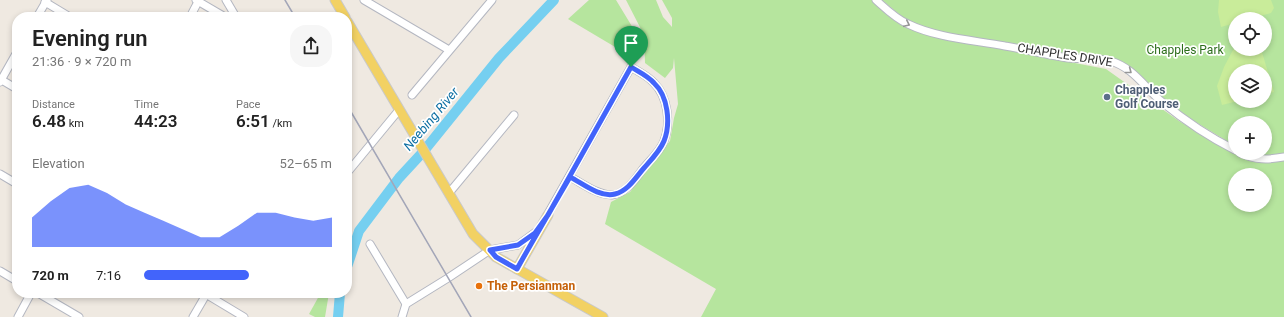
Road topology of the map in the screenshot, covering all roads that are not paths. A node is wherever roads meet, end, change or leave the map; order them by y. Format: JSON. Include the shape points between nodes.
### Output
{"nodes":[{"id":1,"x":198,"y":0,"type":"edge"},
{"id":2,"x":226,"y":0,"type":"edge"},
{"id":3,"x":335,"y":0,"type":"edge"},
{"id":4,"x":364,"y":0,"type":"edge"},
{"id":5,"x":492,"y":0,"type":"edge"},
{"id":6,"x":876,"y":0,"type":"edge"},
{"id":7,"x":46,"y":1,"type":"edge"},
{"id":8,"x":40,"y":12,"type":"edge"},
{"id":9,"x":62,"y":12,"type":"edge"},
{"id":10,"x":192,"y":12,"type":"edge"},
{"id":11,"x":217,"y":12,"type":"edge"},
{"id":12,"x":233,"y":12,"type":"edge"},
{"id":13,"x":342,"y":12,"type":"edge"},
{"id":14,"x":352,"y":30,"type":"edge"},
{"id":15,"x":449,"y":50,"type":"junction"},
{"id":16,"x":12,"y":60,"type":"edge"},
{"id":17,"x":0,"y":80,"type":"edge"},
{"id":18,"x":12,"y":87,"type":"edge"},
{"id":19,"x":412,"y":95,"type":"dead end"},
{"id":20,"x":399,"y":110,"type":"junction"},
{"id":21,"x":514,"y":115,"type":"dead end"},
{"id":22,"x":1228,"y":146,"type":"edge"},
{"id":23,"x":1284,"y":157,"type":"edge"},
{"id":24,"x":1272,"y":159,"type":"edge"},
{"id":25,"x":352,"y":167,"type":"edge"},
{"id":26,"x":0,"y":174,"type":"edge"},
{"id":27,"x":570,"y":177,"type":"junction"},
{"id":28,"x":12,"y":181,"type":"edge"},
{"id":29,"x":449,"y":193,"type":"junction"},
{"id":30,"x":548,"y":215,"type":"junction"},
{"id":31,"x":370,"y":244,"type":"dead end"},
{"id":32,"x":490,"y":250,"type":"junction"},
{"id":33,"x":517,"y":269,"type":"junction"},
{"id":34,"x":0,"y":272,"type":"edge"},
{"id":35,"x":12,"y":278,"type":"edge"},
{"id":36,"x":28,"y":298,"type":"edge"},
{"id":37,"x":47,"y":298,"type":"edge"},
{"id":38,"x":203,"y":298,"type":"edge"},
{"id":39,"x":214,"y":298,"type":"edge"},
{"id":40,"x":406,"y":304,"type":"junction"},
{"id":41,"x":405,"y":316,"type":"edge"},
{"id":42,"x":18,"y":317,"type":"edge"},
{"id":43,"x":79,"y":317,"type":"edge"},
{"id":44,"x":193,"y":317,"type":"edge"},
{"id":45,"x":244,"y":317,"type":"edge"},
{"id":46,"x":603,"y":317,"type":"edge"}],
"edges":[{"from":1,"to":10,"type":"street"},
{"from":1,"to":11,"type":"street"},
{"from":2,"to":12,"type":"street"},
{"from":3,"to":13,"type":"main road"},
{"from":4,"to":15,"type":"street"},
{"from":5,"to":15,"type":"street"},
{"from":6,"to":22,"type":"street","name":"CHAPPLES DRIVE","one_way":true,"via":[[898,19],[926,31],[1062,57],[1117,63],[1126,68],[1175,113]]},
{"from":7,"to":8,"type":"street"},
{"from":7,"to":9,"type":"street"},
{"from":14,"to":20,"type":"main road"},
{"from":15,"to":19,"type":"street"},
{"from":16,"to":17,"type":"street"},
{"from":17,"to":18,"type":"street"},
{"from":20,"to":25,"type":"street"},
{"from":20,"to":29,"type":"main road"},
{"from":21,"to":29,"type":"street"},
{"from":23,"to":24,"type":"street"},
{"from":26,"to":28,"type":"street"},
{"from":27,"to":27,"type":"street","via":[[599,193],[616,194],[630,184],[656,154],[668,128],[666,104],[656,84],[648,77],[631,67]]},
{"from":27,"to":30,"type":"street"},
{"from":29,"to":32,"type":"main road","via":[[473,234]]},
{"from":30,"to":32,"type":"street","via":[[535,233],[518,245]]},
{"from":30,"to":33,"type":"main road"},
{"from":31,"to":40,"type":"street"},
{"from":32,"to":33,"type":"main road","via":[[496,257]]},
{"from":32,"to":40,"type":"street"},
{"from":33,"to":46,"type":"main road"},
{"from":34,"to":35,"type":"street"},
{"from":36,"to":42,"type":"street"},
{"from":37,"to":43,"type":"street"},
{"from":38,"to":44,"type":"street"},
{"from":39,"to":45,"type":"street"},
{"from":40,"to":41,"type":"street"}]}
